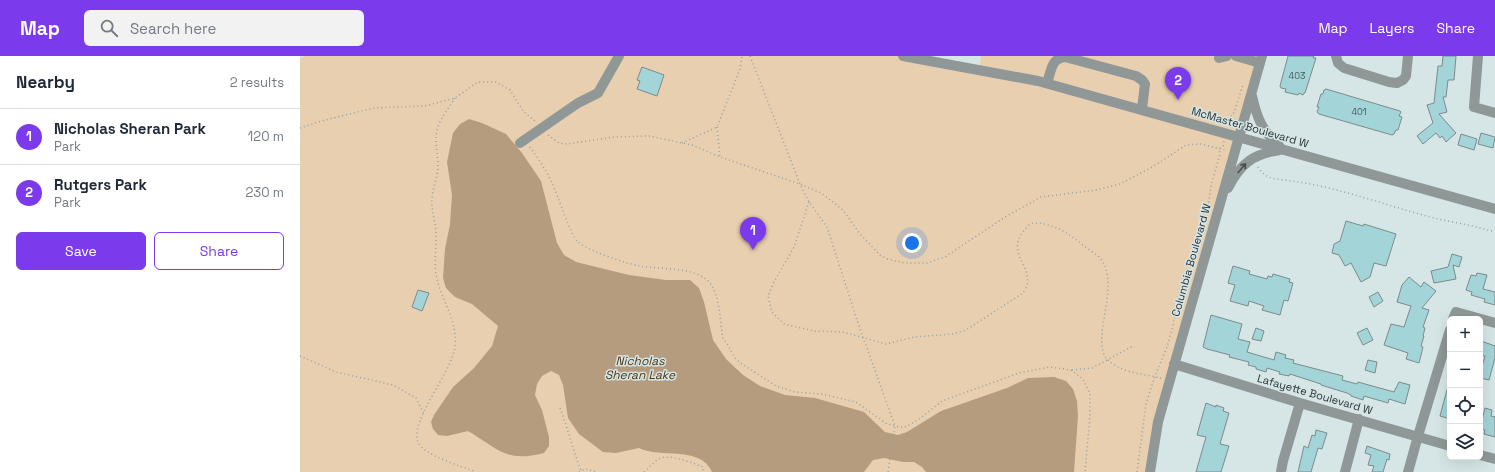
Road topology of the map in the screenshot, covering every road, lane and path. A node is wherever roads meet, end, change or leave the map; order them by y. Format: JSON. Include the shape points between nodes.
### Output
{"nodes":[{"id":1,"x":619,"y":56,"type":"edge"},
{"id":2,"x":742,"y":56,"type":"edge"},
{"id":3,"x":750,"y":56,"type":"edge"},
{"id":4,"x":903,"y":56,"type":"edge"},
{"id":5,"x":1236,"y":56,"type":"edge"},
{"id":6,"x":1336,"y":56,"type":"edge"},
{"id":7,"x":1408,"y":56,"type":"edge"},
{"id":8,"x":1478,"y":56,"type":"edge"},
{"id":9,"x":1261,"y":60,"type":"edge"},
{"id":10,"x":1244,"y":82,"type":"dead end"},
{"id":11,"x":1047,"y":83,"type":"junction"},
{"id":12,"x":1251,"y":94,"type":"junction"},
{"id":13,"x":455,"y":98,"type":"junction"},
{"id":14,"x":1142,"y":109,"type":"junction"},
{"id":15,"x":1495,"y":113,"type":"edge"},
{"id":16,"x":718,"y":127,"type":"junction"},
{"id":17,"x":300,"y":128,"type":"edge"},
{"id":18,"x":543,"y":128,"type":"junction"},
{"id":19,"x":1226,"y":133,"type":"junction"},
{"id":20,"x":1239,"y":137,"type":"junction"},
{"id":21,"x":522,"y":142,"type":"joint"},
{"id":22,"x":682,"y":143,"type":"junction"},
{"id":23,"x":1219,"y":149,"type":"junction"},
{"id":24,"x":1283,"y":149,"type":"junction"},
{"id":25,"x":1234,"y":152,"type":"junction"},
{"id":26,"x":720,"y":157,"type":"junction"},
{"id":27,"x":1253,"y":158,"type":"junction"},
{"id":28,"x":800,"y":184,"type":"junction"},
{"id":29,"x":1221,"y":200,"type":"junction"},
{"id":30,"x":809,"y":202,"type":"junction"},
{"id":31,"x":1495,"y":209,"type":"edge"},
{"id":32,"x":1495,"y":232,"type":"edge"},
{"id":33,"x":1454,"y":316,"type":"edge"},
{"id":34,"x":1470,"y":316,"type":"edge"},
{"id":35,"x":1483,"y":320,"type":"edge"},
{"id":36,"x":1495,"y":323,"type":"edge"},
{"id":37,"x":863,"y":337,"type":"junction"},
{"id":38,"x":1447,"y":340,"type":"edge"},
{"id":39,"x":1133,"y":346,"type":"dead end"},
{"id":40,"x":300,"y":356,"type":"edge"},
{"id":41,"x":1107,"y":359,"type":"junction"},
{"id":42,"x":1174,"y":364,"type":"junction"},
{"id":43,"x":1071,"y":370,"type":"junction"},
{"id":44,"x":1155,"y":376,"type":"junction"},
{"id":45,"x":1170,"y":380,"type":"junction"},
{"id":46,"x":1300,"y":403,"type":"junction"},
{"id":47,"x":560,"y":408,"type":"dead end"},
{"id":48,"x":424,"y":414,"type":"junction"},
{"id":49,"x":1359,"y":419,"type":"junction"},
{"id":50,"x":895,"y":426,"type":"junction"},
{"id":51,"x":1418,"y":436,"type":"junction"},
{"id":52,"x":1447,"y":445,"type":"edge"},
{"id":53,"x":1483,"y":455,"type":"edge"},
{"id":54,"x":1495,"y":459,"type":"edge"},
{"id":55,"x":580,"y":471,"type":"edge"},
{"id":56,"x":476,"y":472,"type":"edge"},
{"id":57,"x":597,"y":472,"type":"edge"},
{"id":58,"x":644,"y":472,"type":"edge"},
{"id":59,"x":703,"y":472,"type":"edge"},
{"id":60,"x":888,"y":472,"type":"edge"},
{"id":61,"x":1085,"y":472,"type":"edge"},
{"id":62,"x":1137,"y":472,"type":"edge"},
{"id":63,"x":1150,"y":472,"type":"edge"},
{"id":64,"x":1281,"y":472,"type":"edge"},
{"id":65,"x":1345,"y":472,"type":"edge"},
{"id":66,"x":1408,"y":472,"type":"edge"}],
"edges":[{"from":1,"to":18,"type":"street","via":[[598,93],[578,103]]},
{"from":2,"to":16,"type":"path","via":[[740,69]]},
{"from":3,"to":28,"type":"path"},
{"from":4,"to":11,"type":"street","name":"McMaster Boulevard W"},
{"from":5,"to":9,"type":"street"},
{"from":6,"to":7,"type":"street","via":[[1338,63],[1344,68],[1397,83],[1406,76]]},
{"from":8,"to":15,"type":"street","via":[[1474,107]]},
{"from":9,"to":12,"type":"street","name":"Columbia Boulevard W"},
{"from":10,"to":19,"type":"path"},
{"from":11,"to":14,"type":"street","name":"McMaster Boulevard W"},
{"from":11,"to":14,"type":"street","via":[[1053,65],[1059,57],[1129,74],[1136,76],[1145,84]]},
{"from":12,"to":20,"type":"street","name":"Columbia Boulevard W"},
{"from":12,"to":24,"type":"street","via":[[1256,115],[1262,126],[1270,138]]},
{"from":13,"to":17,"type":"path","via":[[425,106],[373,108]]},
{"from":13,"to":18,"type":"path","via":[[478,82],[496,82],[510,90],[523,111]]},
{"from":13,"to":48,"type":"path","via":[[438,128],[435,145],[438,174],[432,200],[436,230],[437,279],[454,327],[455,346],[448,369]]},
{"from":14,"to":19,"type":"street","name":"McMaster Boulevard W"},
{"from":16,"to":22,"type":"path"},
{"from":16,"to":26,"type":"path"},
{"from":18,"to":21,"type":"street"},
{"from":18,"to":22,"type":"path","via":[[548,136],[567,144],[614,137],[649,136]]},
{"from":19,"to":20,"type":"street","name":"McMaster Boulevard W"},
{"from":19,"to":23,"type":"path","via":[[1223,146]]},
{"from":20,"to":24,"type":"street","name":"McMaster Boulevard W"},
{"from":20,"to":25,"type":"street","name":"Columbia Boulevard W"},
{"from":21,"to":50,"type":"path","via":[[539,159],[548,175],[578,242],[622,262],[701,275],[710,283],[717,298],[722,339],[739,362],[776,386],[795,392],[821,394],[856,402],[887,424]]},
{"from":22,"to":26,"type":"path"},
{"from":23,"to":25,"type":"path"},
{"from":23,"to":28,"type":"path","via":[[1201,144],[1186,145],[1120,184],[1096,190],[1041,197],[1004,217],[945,257],[927,263],[905,263],[880,255],[860,234],[843,210],[821,193]]},
{"from":23,"to":44,"type":"path","via":[[1209,201],[1178,296],[1167,348]]},
{"from":24,"to":27,"type":"street"},
{"from":24,"to":31,"type":"street","name":"McMaster Boulevard W"},
{"from":25,"to":29,"type":"street","name":"Columbia Boulevard W"},
{"from":26,"to":28,"type":"path"},
{"from":29,"to":27,"type":"street","one_way":true,"via":[[1232,180],[1245,163]]},
{"from":27,"to":32,"type":"path","via":[[1268,177],[1325,186],[1438,219]]},
{"from":28,"to":30,"type":"path"},
{"from":29,"to":42,"type":"street","name":"Columbia Boulevard W"},
{"from":30,"to":37,"type":"path","via":[[827,227]]},
{"from":30,"to":37,"type":"path","via":[[794,247],[768,296],[772,312],[784,324],[814,331],[843,332]]},
{"from":33,"to":34,"type":"street","via":[[1456,312]]},
{"from":35,"to":36,"type":"street"},
{"from":37,"to":41,"type":"path","via":[[886,344],[953,334],[966,330],[1023,293],[1027,285],[1027,275],[1017,251],[1019,239],[1026,227],[1039,222],[1064,230],[1100,258],[1106,269],[1108,290],[1102,348]]},
{"from":37,"to":50,"type":"path"},
{"from":38,"to":51,"type":"street"},
{"from":39,"to":41,"type":"path"},
{"from":40,"to":48,"type":"path","via":[[336,372],[392,385],[416,398]]},
{"from":41,"to":43,"type":"path","via":[[1092,368]]},
{"from":41,"to":44,"type":"path","via":[[1118,367]]},
{"from":42,"to":45,"type":"street","name":"Columbia Boulevard W"},
{"from":42,"to":46,"type":"street","name":"Lafayette Boulevard W"},
{"from":43,"to":50,"type":"path","via":[[1050,367],[1019,373],[942,400],[920,419],[905,427]]},
{"from":43,"to":61,"type":"path","via":[[1083,379],[1090,394]]},
{"from":44,"to":45,"type":"path"},
{"from":44,"to":62,"type":"path","via":[[1146,404]]},
{"from":45,"to":63,"type":"street","name":"Columbia Boulevard W","via":[[1158,422]]},
{"from":46,"to":49,"type":"street","name":"Lafayette Boulevard W"},
{"from":46,"to":64,"type":"street"},
{"from":47,"to":55,"type":"path"},
{"from":48,"to":56,"type":"path","via":[[417,430],[418,442],[422,447]]},
{"from":49,"to":51,"type":"street","name":"Lafayette Boulevard W"},
{"from":49,"to":65,"type":"street"},
{"from":50,"to":60,"type":"path"},
{"from":51,"to":52,"type":"street","name":"Lafayette Boulevard W"},
{"from":51,"to":66,"type":"street"},
{"from":53,"to":54,"type":"street"},
{"from":55,"to":57,"type":"path","via":[[586,469]]},
{"from":58,"to":59,"type":"path","via":[[660,458],[668,457],[689,461],[702,468]]}]}
